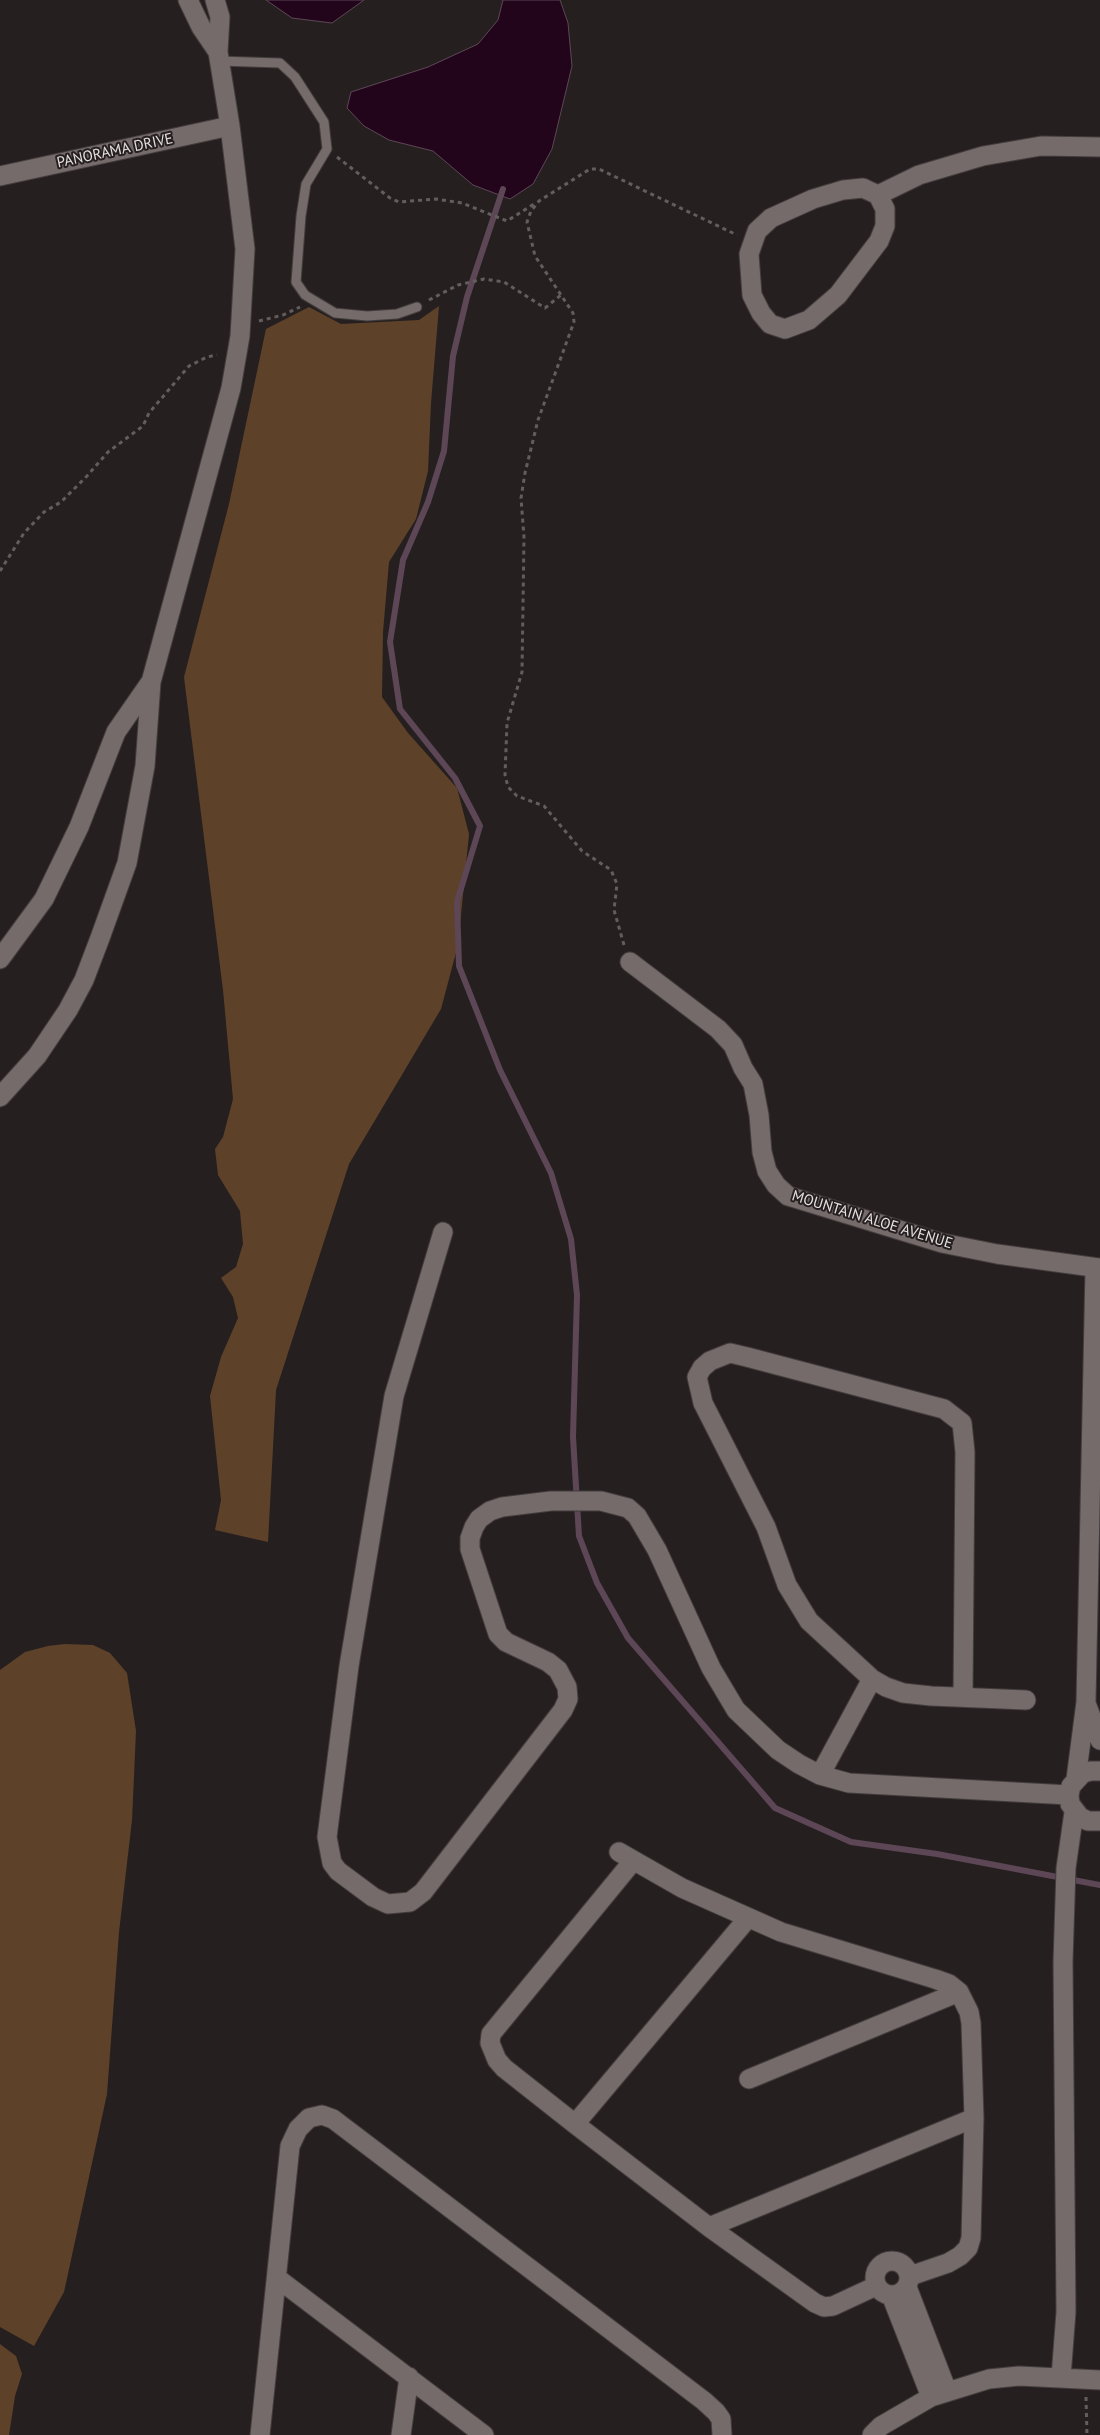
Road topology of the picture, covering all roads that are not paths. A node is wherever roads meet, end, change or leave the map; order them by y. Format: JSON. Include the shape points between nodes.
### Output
{"nodes":[{"id":1,"x":188,"y":0,"type":"edge"},
{"id":2,"x":215,"y":0,"type":"edge"},
{"id":3,"x":218,"y":57,"type":"junction"},
{"id":4,"x":230,"y":126,"type":"junction"},
{"id":5,"x":1100,"y":146,"type":"edge"},
{"id":6,"x":0,"y":176,"type":"edge"},
{"id":7,"x":878,"y":195,"type":"junction"},
{"id":8,"x":416,"y":307,"type":"road end"},
{"id":9,"x":151,"y":682,"type":"junction"},
{"id":10,"x":0,"y":959,"type":"edge"},
{"id":11,"x":630,"y":962,"type":"road end"},
{"id":12,"x":0,"y":1097,"type":"edge"},
{"id":13,"x":442,"y":1232,"type":"dead end"},
{"id":14,"x":1098,"y":1268,"type":"edge"},
{"id":15,"x":872,"y":1679,"type":"junction"},
{"id":16,"x":963,"y":1696,"type":"junction"},
{"id":17,"x":1026,"y":1700,"type":"dead end"},
{"id":18,"x":1090,"y":1714,"type":"edge"},
{"id":19,"x":1100,"y":1740,"type":"edge"},
{"id":20,"x":1100,"y":1771,"type":"edge"},
{"id":21,"x":820,"y":1775,"type":"junction"},
{"id":22,"x":1073,"y":1795,"type":"junction"},
{"id":23,"x":1100,"y":1821,"type":"edge"},
{"id":24,"x":748,"y":1918,"type":"junction"},
{"id":25,"x":959,"y":1992,"type":"junction"},
{"id":26,"x":749,"y":2079,"type":"dead end"},
{"id":27,"x":974,"y":2118,"type":"junction"},
{"id":28,"x":575,"y":2124,"type":"junction"},
{"id":29,"x":709,"y":2227,"type":"junction"},
{"id":30,"x":277,"y":2278,"type":"junction"},
{"id":31,"x":896,"y":2286,"type":"junction"},
{"id":32,"x":409,"y":2377,"type":"junction"},
{"id":33,"x":1061,"y":2377,"type":"junction"},
{"id":34,"x":1093,"y":2380,"type":"edge"},
{"id":35,"x":939,"y":2394,"type":"junction"},
{"id":36,"x":260,"y":2435,"type":"edge"},
{"id":37,"x":401,"y":2435,"type":"edge"},
{"id":38,"x":484,"y":2435,"type":"edge"},
{"id":39,"x":722,"y":2435,"type":"edge"},
{"id":40,"x":872,"y":2435,"type":"edge"}],
"edges":[{"from":1,"to":3,"type":"street"},
{"from":2,"to":3,"type":"street","via":[[220,17]]},
{"from":3,"to":4,"type":"street"},
{"from":3,"to":8,"type":"lane","via":[[280,63],[295,77],[324,122],[326,149],[306,184],[296,282],[309,298],[336,313],[396,314]]},
{"from":4,"to":6,"type":"street","name":"PANORAMA DRIVE"},
{"from":4,"to":9,"type":"street","via":[[244,249],[240,336],[231,388]]},
{"from":5,"to":7,"type":"street","via":[[1041,146],[983,156],[919,175]]},
{"from":7,"to":7,"type":"street","via":[[885,209],[885,226],[879,241],[838,295],[809,320],[785,329],[770,324],[760,313],[752,295],[749,274],[749,254],[757,231],[771,218],[813,199],[863,188]]},
{"from":9,"to":10,"type":"street","via":[[116,732],[79,827],[44,899]]},
{"from":9,"to":12,"type":"street","via":[[145,766],[135,827],[111,910],[84,980],[68,1010],[37,1056]]},
{"from":11,"to":14,"type":"street","name":"MOUNTAIN ALOE AVENUE","via":[[718,1029],[733,1045],[753,1084],[767,1171],[788,1196],[942,1243]]},
{"from":13,"to":21,"type":"street","via":[[394,1396],[349,1666],[327,1837],[332,1862],[338,1871],[388,1904],[410,1902],[423,1892],[563,1710],[568,1699],[568,1687],[558,1670],[506,1642],[498,1634],[470,1549],[470,1538],[479,1519],[502,1507],[601,1501],[628,1508],[637,1516],[657,1550],[710,1668],[736,1710],[778,1750]]},
{"from":14,"to":18,"type":"street"},
{"from":15,"to":16,"type":"street","via":[[903,1693]]},
{"from":15,"to":16,"type":"street","via":[[809,1622],[787,1585],[766,1526],[699,1394],[697,1377],[702,1368],[720,1356],[730,1353],[747,1357],[944,1409],[962,1423],[965,1433]]},
{"from":15,"to":21,"type":"street"},
{"from":16,"to":17,"type":"street"},
{"from":18,"to":19,"type":"street"},
{"from":18,"to":22,"type":"street"},
{"from":20,"to":22,"type":"street","via":[[1091,1771]]},
{"from":21,"to":22,"type":"street","via":[[849,1783]]},
{"from":22,"to":23,"type":"street","via":[[1088,1821]]},
{"from":22,"to":33,"type":"street","via":[[1066,1868],[1063,1962],[1066,2312]]},
{"from":24,"to":25,"type":"street","via":[[780,1932],[942,1981]]},
{"from":24,"to":28,"type":"street"},
{"from":24,"to":28,"type":"street","via":[[682,1888],[626,1857],[491,2034],[492,2051],[504,2068]]},
{"from":25,"to":26,"type":"street"},
{"from":25,"to":27,"type":"street","via":[[972,2023]]},
{"from":27,"to":29,"type":"street"},
{"from":27,"to":31,"type":"street","via":[[971,2238],[968,2248],[948,2263]]},
{"from":28,"to":29,"type":"street"},
{"from":29,"to":31,"type":"street","via":[[824,2307]]},
{"from":30,"to":32,"type":"street"},
{"from":30,"to":36,"type":"street"},
{"from":30,"to":39,"type":"street","via":[[290,2146],[298,2128],[309,2118],[322,2115],[333,2119],[704,2401],[720,2419]]},
{"from":31,"to":35,"type":"street"},
{"from":32,"to":37,"type":"street"},
{"from":32,"to":38,"type":"street"},
{"from":33,"to":34,"type":"street"},
{"from":33,"to":35,"type":"street","via":[[989,2379]]},
{"from":35,"to":40,"type":"street","via":[[881,2426]]}]}
